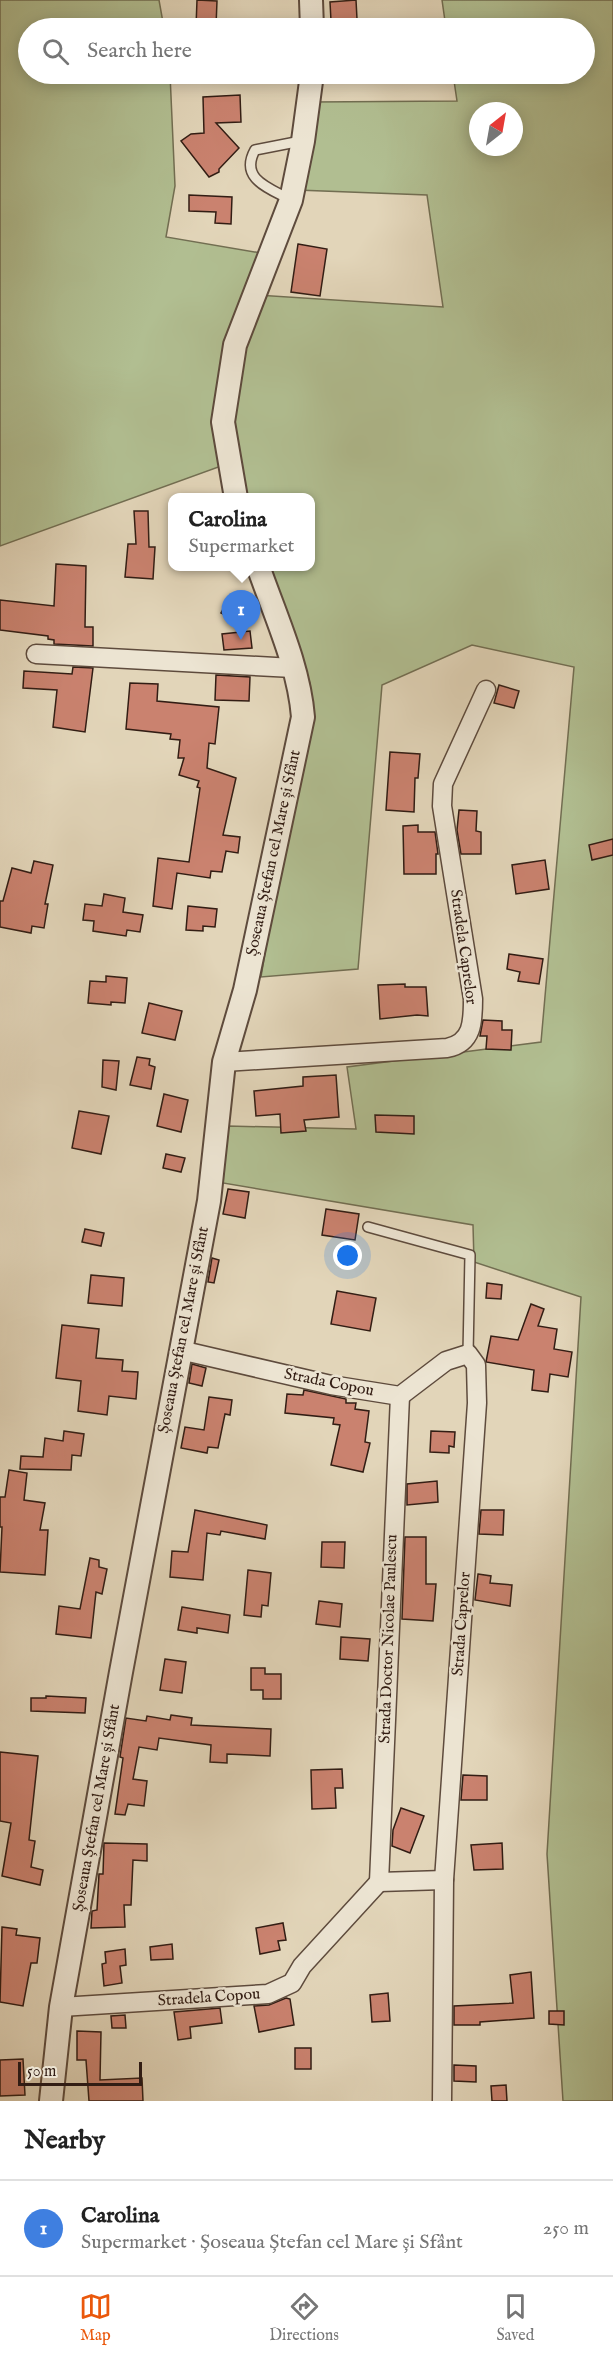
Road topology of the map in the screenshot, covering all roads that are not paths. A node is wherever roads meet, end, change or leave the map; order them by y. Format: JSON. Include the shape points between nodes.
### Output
{"nodes":[{"id":1,"x":311,"y":0,"type":"edge"},
{"id":2,"x":312,"y":18,"type":"edge"},
{"id":3,"x":311,"y":84,"type":"edge"},
{"id":4,"x":303,"y":141,"type":"junction"},
{"id":5,"x":291,"y":200,"type":"junction"},
{"id":6,"x":235,"y":493,"type":"edge"},
{"id":7,"x":259,"y":571,"type":"edge"},
{"id":8,"x":36,"y":654,"type":"dead end"},
{"id":9,"x":293,"y":668,"type":"junction"},
{"id":10,"x":486,"y":690,"type":"dead end"},
{"id":11,"x":224,"y":1062,"type":"junction"},
{"id":12,"x":368,"y":1227,"type":"dead end"},
{"id":13,"x":180,"y":1350,"type":"junction"},
{"id":14,"x":468,"y":1354,"type":"junction"},
{"id":15,"x":400,"y":1396,"type":"junction"},
{"id":16,"x":444,"y":1881,"type":"junction"},
{"id":17,"x":379,"y":1882,"type":"junction"},
{"id":18,"x":62,"y":2007,"type":"junction"},
{"id":19,"x":51,"y":2101,"type":"edge"},
{"id":20,"x":442,"y":2101,"type":"edge"}],
"edges":[{"from":1,"to":2,"type":"street"},
{"from":3,"to":4,"type":"street"},
{"from":4,"to":5,"type":"street"},
{"from":4,"to":5,"type":"lane","via":[[255,150],[249,161],[251,173],[262,184]]},
{"from":5,"to":6,"type":"street","via":[[235,345],[223,422]]},
{"from":7,"to":9,"type":"street","name":"Șoseaua Ștefan cel Mare și Sfânt"},
{"from":8,"to":9,"type":"street"},
{"from":9,"to":11,"type":"street","name":"Șoseaua Ștefan cel Mare și Sfânt","via":[[303,717],[245,990]]},
{"from":10,"to":11,"type":"street","name":"Stradela Caprelor","via":[[443,784],[442,795],[473,999],[467,1038],[447,1048]]},
{"from":11,"to":13,"type":"street","name":"Șoseaua Ștefan cel Mare și Sfânt","via":[[209,1201]]},
{"from":12,"to":14,"type":"lane","name":"Strada Caprelor","via":[[470,1255]]},
{"from":13,"to":15,"type":"street","name":"Strada Copou","via":[[331,1385]]},
{"from":13,"to":18,"type":"street","name":"Șoseaua Ștefan cel Mare și Sfânt"},
{"from":14,"to":15,"type":"street","via":[[446,1360]]},
{"from":14,"to":16,"type":"street","name":"Strada Caprelor","via":[[476,1365],[477,1403]]},
{"from":15,"to":17,"type":"street","name":"Strada Doctor Nicolae Paulescu"},
{"from":16,"to":17,"type":"street"},
{"from":16,"to":20,"type":"street","name":"Strada Caprelor"},
{"from":17,"to":18,"type":"street","name":"Stradela Copou","via":[[302,1966],[292,1983],[268,1994]]},
{"from":18,"to":19,"type":"street","name":"Șoseaua Ștefan cel Mare și Sfânt"}]}
